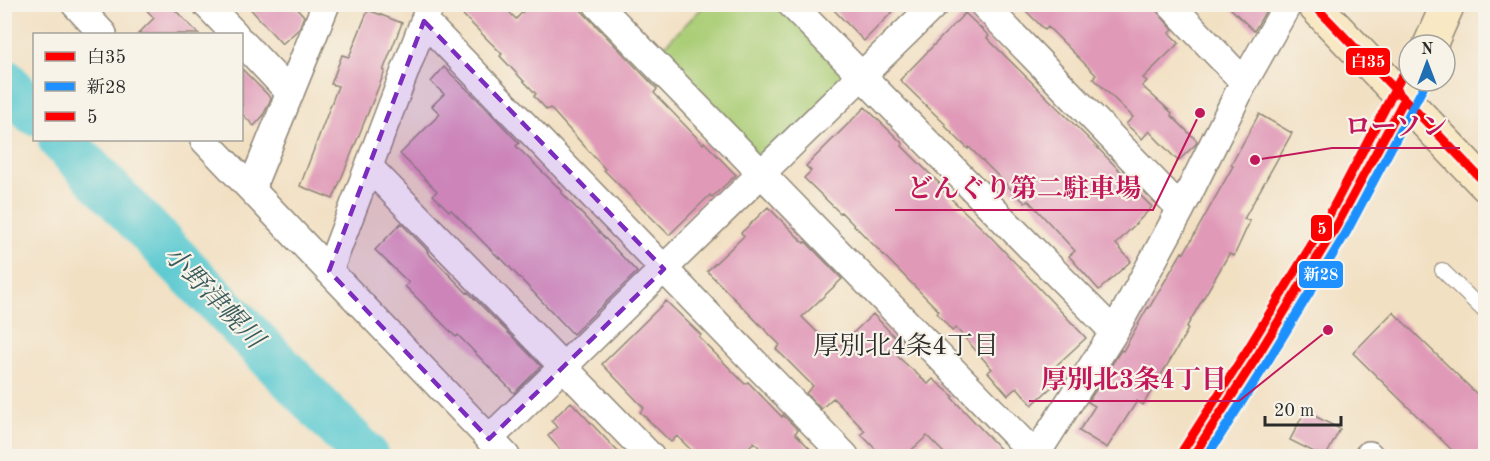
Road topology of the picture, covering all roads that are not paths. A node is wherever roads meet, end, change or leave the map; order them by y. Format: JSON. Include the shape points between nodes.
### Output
{"nodes":[{"id":1,"x":75,"y":4,"type":"edge"},
{"id":2,"x":206,"y":4,"type":"edge"},
{"id":3,"x":326,"y":4,"type":"edge"},
{"id":4,"x":597,"y":4,"type":"edge"},
{"id":5,"x":791,"y":4,"type":"edge"},
{"id":6,"x":935,"y":4,"type":"edge"},
{"id":7,"x":983,"y":4,"type":"edge"},
{"id":8,"x":1170,"y":4,"type":"edge"},
{"id":9,"x":1288,"y":4,"type":"edge"},
{"id":10,"x":1313,"y":4,"type":"edge"},
{"id":11,"x":1448,"y":4,"type":"edge"},
{"id":12,"x":428,"y":13,"type":"edge"},
{"id":13,"x":102,"y":33,"type":"edge"},
{"id":14,"x":233,"y":33,"type":"edge"},
{"id":15,"x":1435,"y":33,"type":"edge"},
{"id":16,"x":243,"y":43,"type":"edge"},
{"id":17,"x":861,"y":76,"type":"junction"},
{"id":18,"x":1397,"y":80,"type":"edge"},
{"id":19,"x":1244,"y":82,"type":"junction"},
{"id":20,"x":290,"y":93,"type":"junction"},
{"id":21,"x":1408,"y":93,"type":"edge"},
{"id":22,"x":1411,"y":93,"type":"edge"},
{"id":23,"x":205,"y":141,"type":"edge"},
{"id":24,"x":369,"y":167,"type":"junction"},
{"id":25,"x":761,"y":174,"type":"junction"},
{"id":26,"x":1485,"y":185,"type":"edge"},
{"id":27,"x":251,"y":189,"type":"junction"},
{"id":28,"x":1181,"y":209,"type":"junction"},
{"id":29,"x":664,"y":269,"type":"junction"},
{"id":30,"x":1442,"y":270,"type":"dead end"},
{"id":31,"x":329,"y":271,"type":"junction"},
{"id":32,"x":1485,"y":314,"type":"edge"},
{"id":33,"x":1114,"y":332,"type":"junction"},
{"id":34,"x":563,"y":367,"type":"junction"},
{"id":35,"x":498,"y":448,"type":"edge"},
{"id":36,"x":650,"y":456,"type":"edge"},
{"id":37,"x":845,"y":456,"type":"edge"},
{"id":38,"x":1035,"y":456,"type":"edge"},
{"id":39,"x":1193,"y":456,"type":"edge"}],
"edges":[{"from":1,"to":13,"type":"street"},
{"from":2,"to":14,"type":"street"},
{"from":3,"to":20,"type":"street"},
{"from":4,"to":25,"type":"street"},
{"from":5,"to":17,"type":"street"},
{"from":6,"to":17,"type":"street"},
{"from":7,"to":28,"type":"street"},
{"from":8,"to":19,"type":"street"},
{"from":9,"to":19,"type":"street"},
{"from":10,"to":18,"type":"main road"},
{"from":11,"to":15,"type":"main road"},
{"from":12,"to":24,"type":"street"},
{"from":12,"to":29,"type":"street"},
{"from":16,"to":20,"type":"street"},
{"from":17,"to":25,"type":"street"},
{"from":17,"to":33,"type":"street"},
{"from":19,"to":28,"type":"street"},
{"from":20,"to":27,"type":"street"},
{"from":21,"to":39,"type":"main road","via":[[1336,227]]},
{"from":22,"to":26,"type":"main road"},
{"from":23,"to":27,"type":"street"},
{"from":24,"to":31,"type":"street"},
{"from":24,"to":34,"type":"street"},
{"from":25,"to":29,"type":"street"},
{"from":25,"to":38,"type":"street"},
{"from":27,"to":31,"type":"street"},
{"from":28,"to":33,"type":"street"},
{"from":29,"to":34,"type":"street"},
{"from":29,"to":37,"type":"street"},
{"from":30,"to":32,"type":"lane"},
{"from":31,"to":35,"type":"street"},
{"from":33,"to":38,"type":"street"},
{"from":34,"to":35,"type":"street"},
{"from":34,"to":36,"type":"street"}]}
